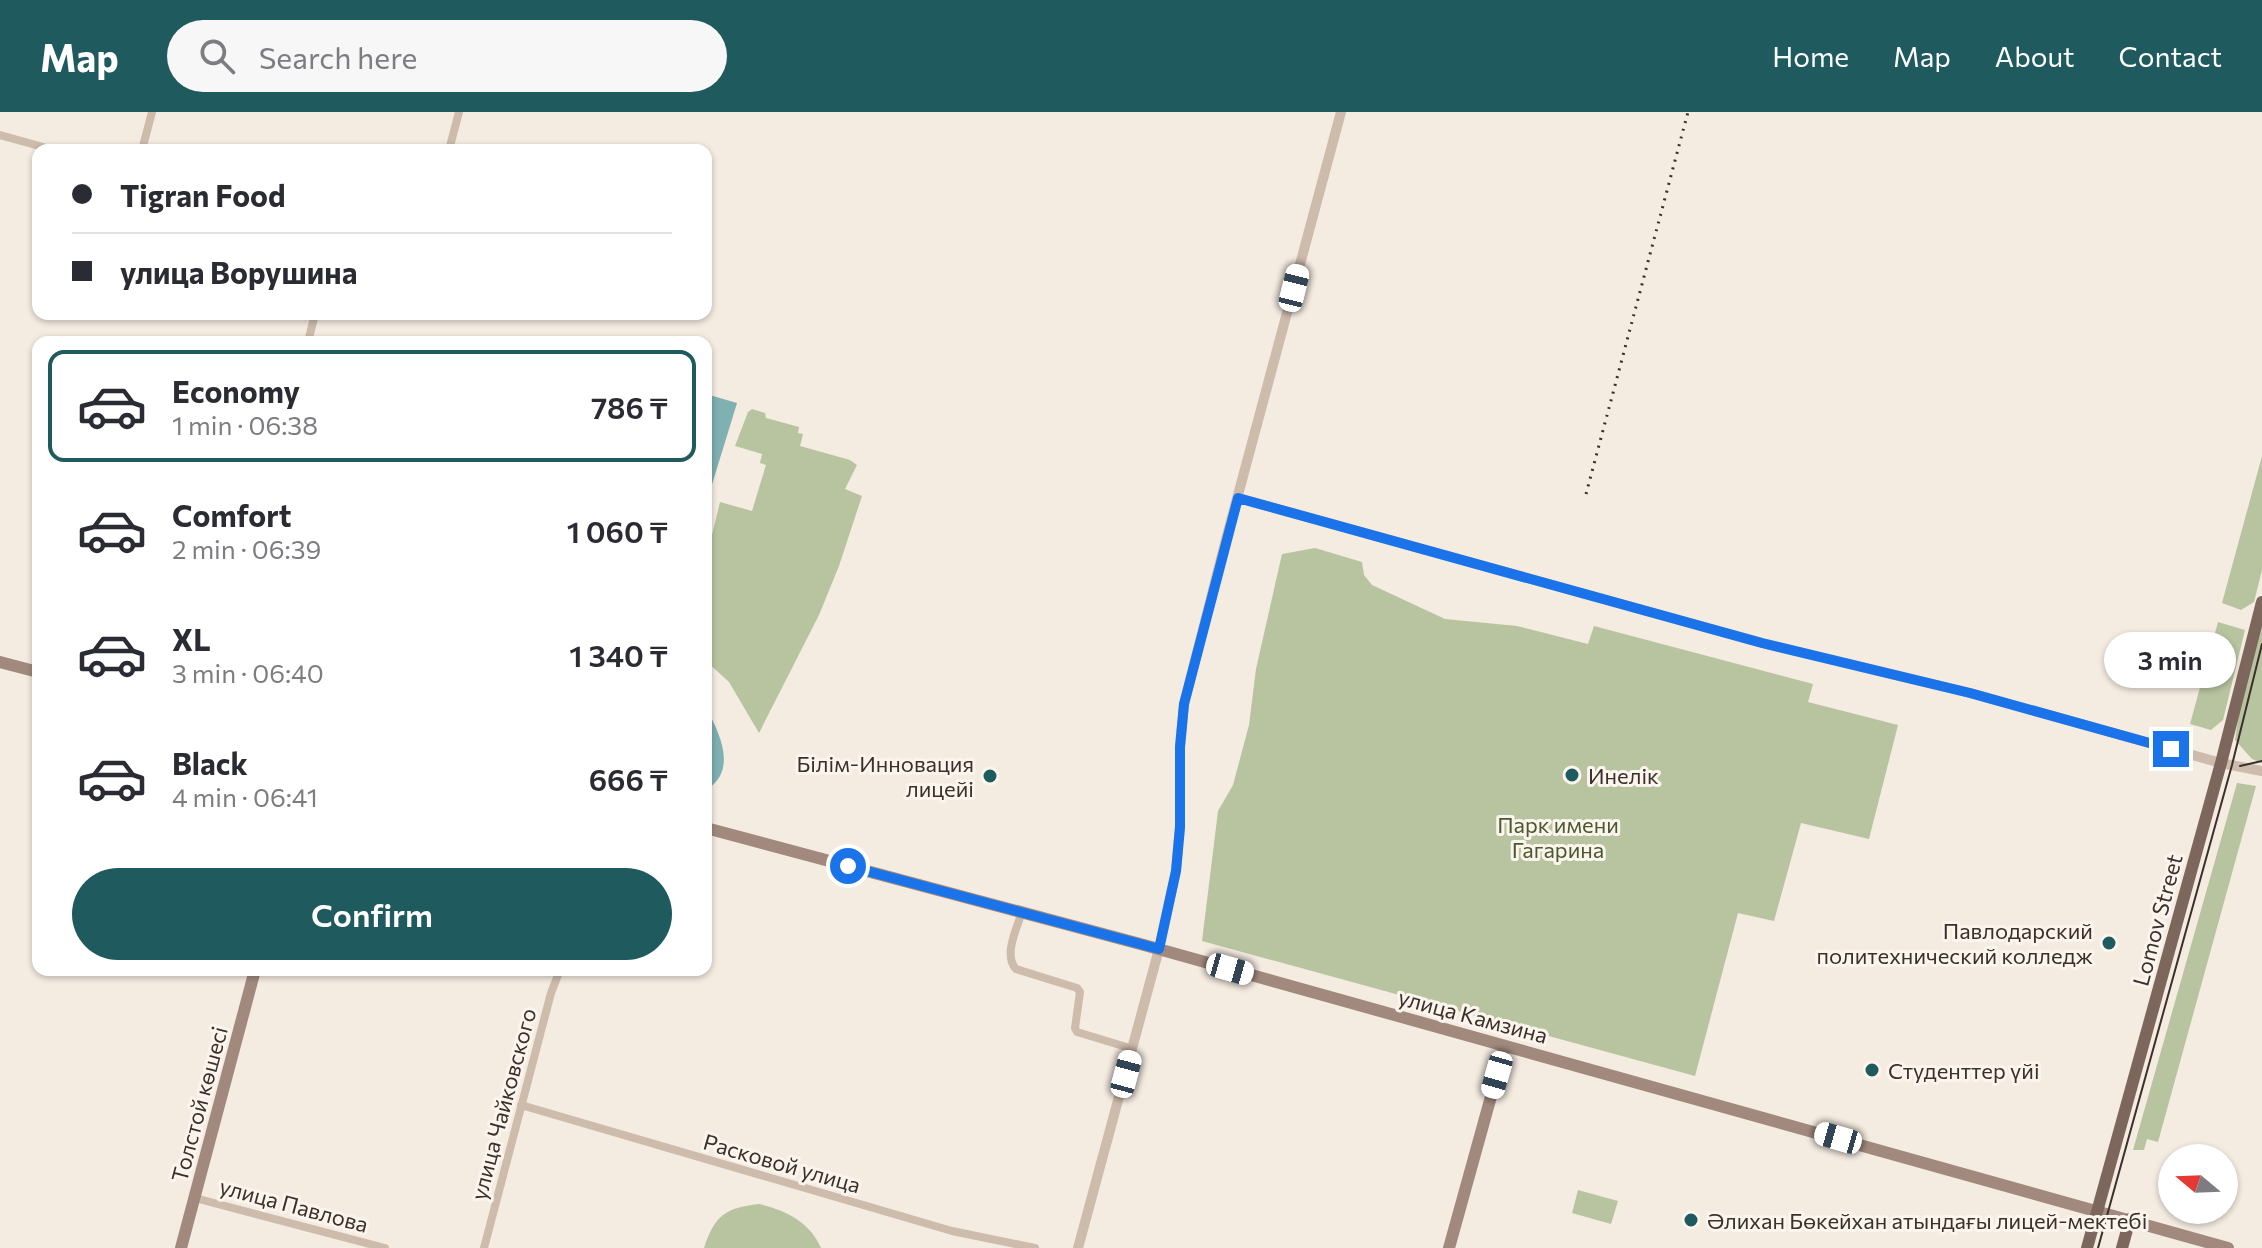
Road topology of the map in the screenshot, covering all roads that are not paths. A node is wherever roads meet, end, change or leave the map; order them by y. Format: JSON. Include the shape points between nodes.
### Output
{"nodes":[{"id":1,"x":152,"y":112,"type":"edge"},
{"id":2,"x":459,"y":112,"type":"edge"},
{"id":3,"x":1341,"y":112,"type":"edge"},
{"id":4,"x":0,"y":135,"type":"edge"},
{"id":5,"x":32,"y":144,"type":"edge"},
{"id":6,"x":144,"y":144,"type":"edge"},
{"id":7,"x":451,"y":144,"type":"edge"},
{"id":8,"x":1238,"y":498,"type":"junction"},
{"id":9,"x":2262,"y":602,"type":"edge"},
{"id":10,"x":0,"y":662,"type":"edge"},
{"id":11,"x":32,"y":670,"type":"edge"},
{"id":12,"x":2221,"y":763,"type":"junction"},
{"id":13,"x":2262,"y":771,"type":"edge"},
{"id":14,"x":712,"y":830,"type":"edge"},
{"id":15,"x":1022,"y":912,"type":"junction"},
{"id":16,"x":1159,"y":949,"type":"junction"},
{"id":17,"x":253,"y":976,"type":"edge"},
{"id":18,"x":558,"y":976,"type":"edge"},
{"id":19,"x":1505,"y":1046,"type":"junction"},
{"id":20,"x":1133,"y":1049,"type":"junction"},
{"id":21,"x":521,"y":1105,"type":"junction"},
{"id":22,"x":195,"y":1198,"type":"junction"},
{"id":23,"x":2097,"y":1211,"type":"junction"},
{"id":24,"x":2130,"y":1219,"type":"junction"},
{"id":25,"x":181,"y":1248,"type":"edge"},
{"id":26,"x":385,"y":1248,"type":"edge"},
{"id":27,"x":484,"y":1248,"type":"edge"},
{"id":28,"x":1035,"y":1248,"type":"edge"},
{"id":29,"x":1078,"y":1248,"type":"edge"},
{"id":30,"x":1449,"y":1248,"type":"edge"},
{"id":31,"x":2087,"y":1248,"type":"edge"},
{"id":32,"x":2122,"y":1248,"type":"edge"},
{"id":33,"x":2228,"y":1248,"type":"edge"}],
"edges":[{"from":1,"to":6,"type":"street"},
{"from":2,"to":7,"type":"street"},
{"from":3,"to":8,"type":"street"},
{"from":4,"to":5,"type":"street"},
{"from":8,"to":12,"type":"street"},
{"from":8,"to":16,"type":"street","via":[[1184,704],[1176,871]]},
{"from":9,"to":12,"type":"main road","name":"Lomov Street"},
{"from":10,"to":11,"type":"main road"},
{"from":12,"to":13,"type":"street"},
{"from":12,"to":23,"type":"main road","name":"Lomov Street"},
{"from":14,"to":15,"type":"main road","name":"улица Камзина"},
{"from":15,"to":16,"type":"main road","name":"улица Камзина"},
{"from":15,"to":20,"type":"street","via":[[1011,964],[1077,988],[1077,1032]]},
{"from":16,"to":19,"type":"main road","name":"улица Камзина"},
{"from":16,"to":20,"type":"street"},
{"from":17,"to":22,"type":"main road","name":"Толстой көшесі"},
{"from":18,"to":21,"type":"street","name":"улица Чайковского"},
{"from":19,"to":23,"type":"main road","name":"улица Камзина"},
{"from":19,"to":30,"type":"main road"},
{"from":20,"to":29,"type":"street"},
{"from":21,"to":27,"type":"street","name":"улица Чайковского"},
{"from":21,"to":28,"type":"street","name":"Расковой улица","via":[[957,1233]]},
{"from":22,"to":25,"type":"main road","name":"Толстой көшесі"},
{"from":22,"to":26,"type":"street","name":"улица Павлова"},
{"from":23,"to":24,"type":"main road","name":"улица Камзина"},
{"from":23,"to":31,"type":"main road","name":"Lomov Street"},
{"from":24,"to":32,"type":"main road"},
{"from":24,"to":33,"type":"main road","name":"улица Камзина"}]}
